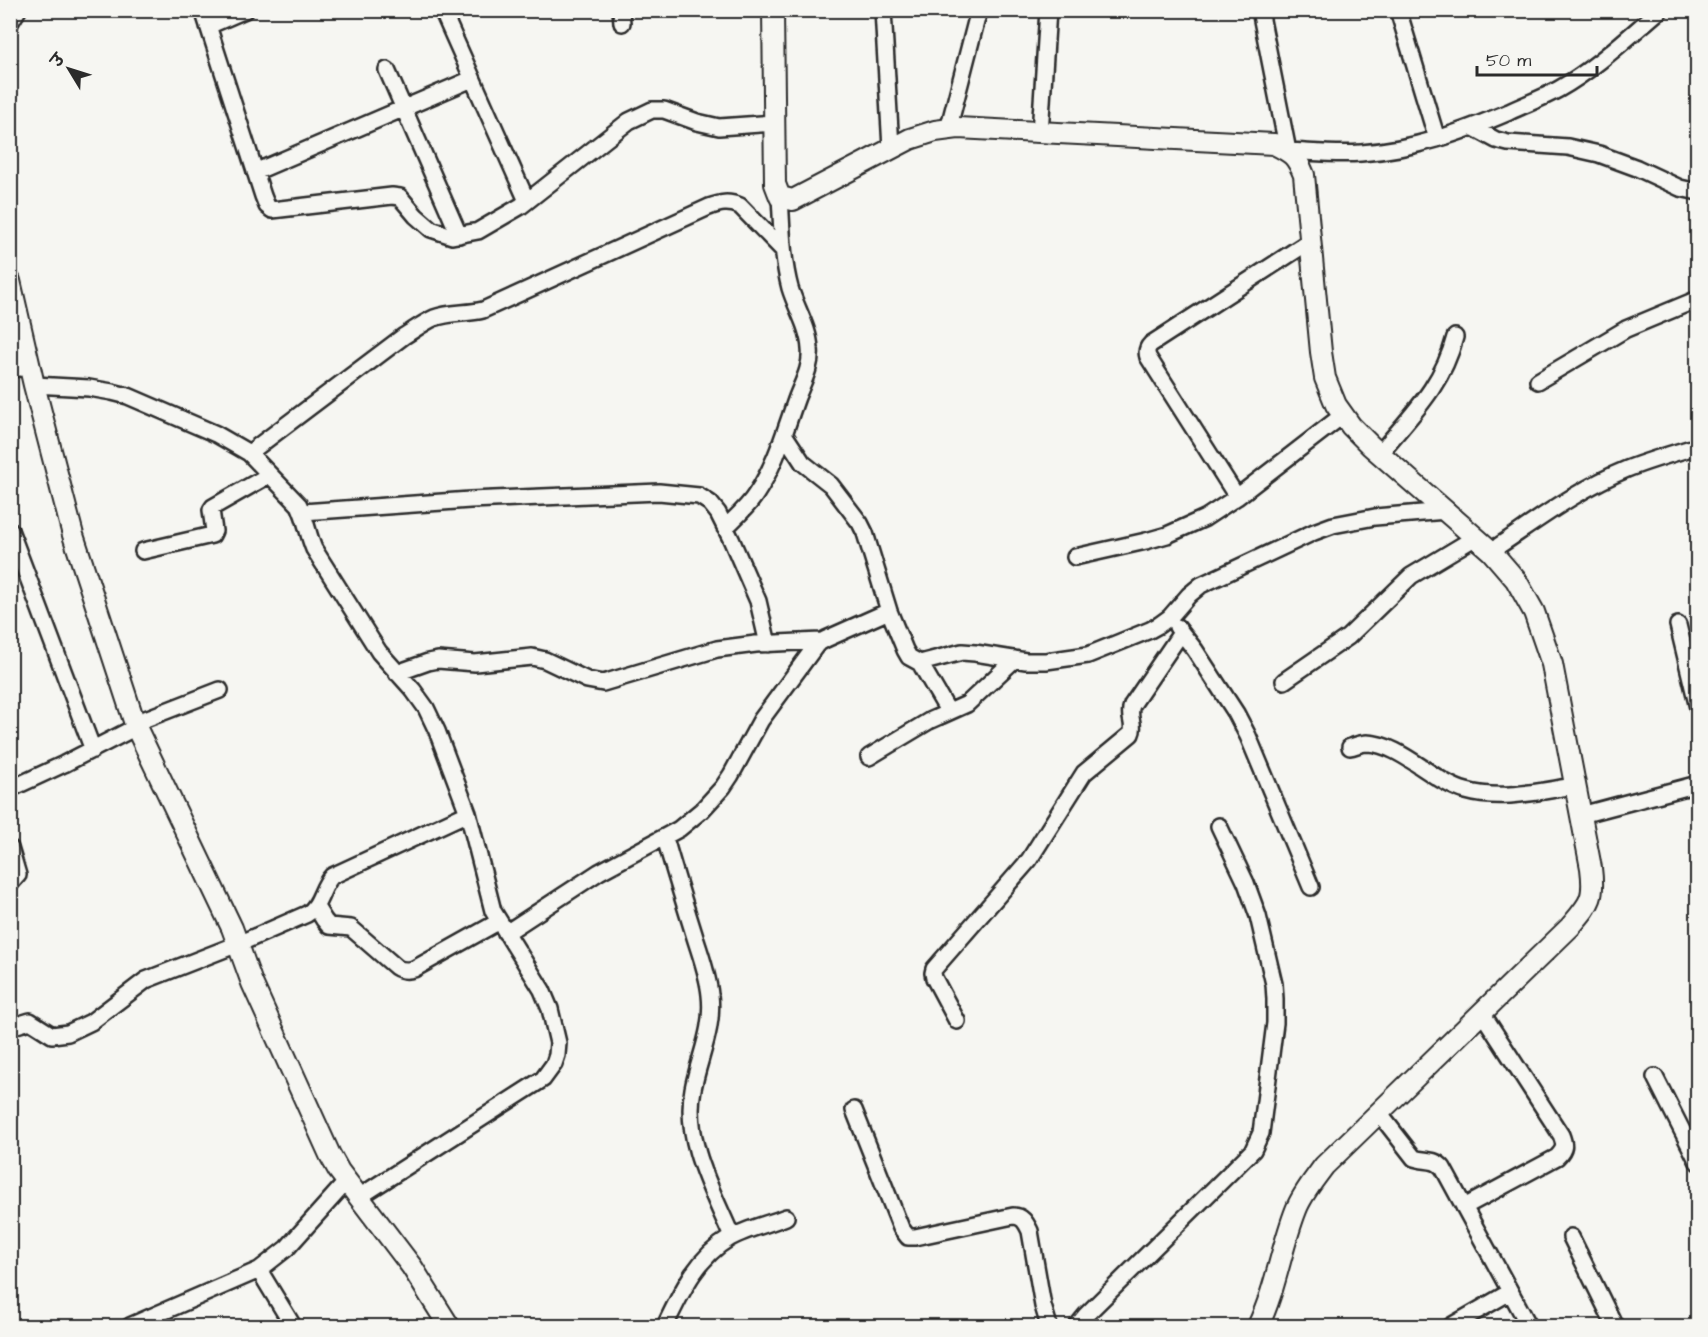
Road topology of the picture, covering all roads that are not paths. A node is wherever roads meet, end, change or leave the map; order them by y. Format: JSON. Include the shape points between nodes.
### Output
{"nodes":[{"id":1,"x":18,"y":10,"type":"edge"},
{"id":2,"x":203,"y":10,"type":"edge"},
{"id":3,"x":244,"y":10,"type":"edge"},
{"id":4,"x":442,"y":10,"type":"edge"},
{"id":5,"x":773,"y":10,"type":"edge"},
{"id":6,"x":883,"y":10,"type":"edge"},
{"id":7,"x":979,"y":10,"type":"edge"},
{"id":8,"x":1048,"y":10,"type":"edge"},
{"id":9,"x":1260,"y":10,"type":"edge"},
{"id":10,"x":1398,"y":10,"type":"edge"},
{"id":11,"x":1660,"y":10,"type":"edge"},
{"id":12,"x":10,"y":23,"type":"edge"},
{"id":13,"x":208,"y":26,"type":"junction"},
{"id":14,"x":387,"y":70,"type":"dead end"},
{"id":15,"x":472,"y":79,"type":"junction"},
{"id":16,"x":404,"y":109,"type":"junction"},
{"id":17,"x":774,"y":123,"type":"junction"},
{"id":18,"x":1472,"y":127,"type":"junction"},
{"id":19,"x":948,"y":130,"type":"junction"},
{"id":20,"x":1040,"y":133,"type":"junction"},
{"id":21,"x":1437,"y":139,"type":"junction"},
{"id":22,"x":891,"y":148,"type":"junction"},
{"id":23,"x":1288,"y":151,"type":"junction"},
{"id":24,"x":255,"y":172,"type":"junction"},
{"id":25,"x":1698,"y":192,"type":"edge"},
{"id":26,"x":780,"y":197,"type":"junction"},
{"id":27,"x":527,"y":201,"type":"junction"},
{"id":28,"x":459,"y":235,"type":"junction"},
{"id":29,"x":1310,"y":242,"type":"junction"},
{"id":30,"x":783,"y":250,"type":"junction"},
{"id":31,"x":10,"y":281,"type":"edge"},
{"id":32,"x":1698,"y":299,"type":"edge"},
{"id":33,"x":1455,"y":338,"type":"dead end"},
{"id":34,"x":10,"y":369,"type":"edge"},
{"id":35,"x":32,"y":376,"type":"junction"},
{"id":36,"x":1538,"y":381,"type":"dead end"},
{"id":37,"x":1343,"y":415,"type":"junction"},
{"id":38,"x":784,"y":434,"type":"junction"},
{"id":39,"x":1698,"y":446,"type":"edge"},
{"id":40,"x":249,"y":453,"type":"junction"},
{"id":41,"x":1380,"y":453,"type":"junction"},
{"id":42,"x":269,"y":474,"type":"junction"},
{"id":43,"x":1237,"y":497,"type":"junction"},
{"id":44,"x":1446,"y":511,"type":"junction"},
{"id":45,"x":303,"y":512,"type":"junction"},
{"id":46,"x":725,"y":528,"type":"junction"},
{"id":47,"x":10,"y":530,"type":"edge"},
{"id":48,"x":1476,"y":537,"type":"junction"},
{"id":49,"x":1491,"y":550,"type":"junction"},
{"id":50,"x":144,"y":551,"type":"dead end"},
{"id":51,"x":1075,"y":557,"type":"dead end"},
{"id":52,"x":889,"y":611,"type":"junction"},
{"id":53,"x":1170,"y":617,"type":"junction"},
{"id":54,"x":1678,"y":625,"type":"dead end"},
{"id":55,"x":1181,"y":633,"type":"junction"},
{"id":56,"x":821,"y":641,"type":"junction"},
{"id":57,"x":768,"y":644,"type":"junction"},
{"id":58,"x":1015,"y":659,"type":"junction"},
{"id":59,"x":921,"y":663,"type":"junction"},
{"id":60,"x":397,"y":673,"type":"junction"},
{"id":61,"x":1284,"y":681,"type":"dead end"},
{"id":62,"x":220,"y":690,"type":"dead end"},
{"id":63,"x":1698,"y":708,"type":"edge"},
{"id":64,"x":948,"y":711,"type":"junction"},
{"id":65,"x":136,"y":725,"type":"junction"},
{"id":66,"x":1350,"y":747,"type":"dead end"},
{"id":67,"x":93,"y":750,"type":"junction"},
{"id":68,"x":869,"y":757,"type":"dead end"},
{"id":69,"x":1698,"y":784,"type":"edge"},
{"id":70,"x":1575,"y":786,"type":"junction"},
{"id":71,"x":10,"y":789,"type":"edge"},
{"id":72,"x":468,"y":813,"type":"junction"},
{"id":73,"x":1581,"y":815,"type":"junction"},
{"id":74,"x":1219,"y":826,"type":"dead end"},
{"id":75,"x":665,"y":838,"type":"junction"},
{"id":76,"x":10,"y":848,"type":"edge"},
{"id":77,"x":10,"y":884,"type":"edge"},
{"id":78,"x":1311,"y":887,"type":"dead end"},
{"id":79,"x":316,"y":907,"type":"junction"},
{"id":80,"x":502,"y":927,"type":"junction"},
{"id":81,"x":238,"y":944,"type":"junction"},
{"id":82,"x":1482,"y":1013,"type":"junction"},
{"id":83,"x":957,"y":1021,"type":"dead end"},
{"id":84,"x":10,"y":1028,"type":"edge"},
{"id":85,"x":1655,"y":1077,"type":"dead end"},
{"id":86,"x":854,"y":1110,"type":"dead end"},
{"id":87,"x":1379,"y":1113,"type":"junction"},
{"id":88,"x":1693,"y":1144,"type":"edge"},
{"id":89,"x":1698,"y":1162,"type":"edge"},
{"id":90,"x":347,"y":1181,"type":"junction"},
{"id":91,"x":359,"y":1197,"type":"junction"},
{"id":92,"x":1464,"y":1207,"type":"junction"},
{"id":93,"x":786,"y":1217,"type":"dead end"},
{"id":94,"x":732,"y":1237,"type":"junction"},
{"id":95,"x":1571,"y":1237,"type":"dead end"},
{"id":96,"x":259,"y":1270,"type":"junction"},
{"id":97,"x":1510,"y":1292,"type":"junction"},
{"id":98,"x":130,"y":1326,"type":"edge"},
{"id":99,"x":292,"y":1326,"type":"edge"},
{"id":100,"x":449,"y":1326,"type":"edge"},
{"id":101,"x":665,"y":1326,"type":"edge"},
{"id":102,"x":1050,"y":1326,"type":"edge"},
{"id":103,"x":1077,"y":1326,"type":"edge"},
{"id":104,"x":1258,"y":1326,"type":"edge"},
{"id":105,"x":1451,"y":1326,"type":"edge"},
{"id":106,"x":1529,"y":1326,"type":"edge"},
{"id":107,"x":1616,"y":1326,"type":"edge"}],
"edges":[{"from":1,"to":12,"type":"street"},
{"from":2,"to":13,"type":"street"},
{"from":3,"to":13,"type":"street"},
{"from":4,"to":15,"type":"street"},
{"from":5,"to":17,"type":"street"},
{"from":6,"to":22,"type":"street"},
{"from":7,"to":19,"type":"street"},
{"from":8,"to":20,"type":"street"},
{"from":9,"to":23,"type":"street"},
{"from":10,"to":21,"type":"street"},
{"from":11,"to":18,"type":"street","via":[[1559,89]]},
{"from":13,"to":24,"type":"street"},
{"from":14,"to":16,"type":"street"},
{"from":15,"to":16,"type":"street"},
{"from":15,"to":27,"type":"street"},
{"from":16,"to":24,"type":"street"},
{"from":16,"to":28,"type":"street"},
{"from":17,"to":26,"type":"street","via":[[775,184]]},
{"from":17,"to":27,"type":"street","via":[[719,127],[652,110],[629,121]]},
{"from":18,"to":21,"type":"street"},
{"from":18,"to":25,"type":"street","via":[[1508,143],[1592,152]]},
{"from":19,"to":20,"type":"street"},
{"from":19,"to":22,"type":"street","via":[[910,138]]},
{"from":20,"to":23,"type":"street","via":[[1274,144]]},
{"from":21,"to":23,"type":"street","via":[[1361,153]]},
{"from":22,"to":26,"type":"street","via":[[801,197]]},
{"from":23,"to":29,"type":"street","via":[[1298,159],[1304,175]]},
{"from":24,"to":28,"type":"street","via":[[272,210],[400,197],[431,229]]},
{"from":26,"to":30,"type":"street"},
{"from":27,"to":28,"type":"street","via":[[478,231]]},
{"from":29,"to":37,"type":"street","via":[[1325,378]]},
{"from":29,"to":43,"type":"street","via":[[1151,344],[1146,352]]},
{"from":30,"to":38,"type":"street","via":[[790,287],[811,352]]},
{"from":30,"to":40,"type":"street","via":[[740,206],[722,202],[483,310],[428,321]]},
{"from":31,"to":35,"type":"street"},
{"from":32,"to":36,"type":"street","via":[[1626,329]]},
{"from":33,"to":41,"type":"street","via":[[1448,363],[1434,388]]},
{"from":34,"to":35,"type":"street"},
{"from":35,"to":40,"type":"street","via":[[128,396],[216,434]]},
{"from":35,"to":65,"type":"street","via":[[74,535]]},
{"from":37,"to":41,"type":"street"},
{"from":37,"to":43,"type":"street"},
{"from":38,"to":46,"type":"street","via":[[756,495]]},
{"from":38,"to":52,"type":"street","via":[[803,463],[831,485],[860,523]]},
{"from":39,"to":49,"type":"street","via":[[1655,458],[1603,480]]},
{"from":40,"to":42,"type":"street"},
{"from":41,"to":44,"type":"street"},
{"from":42,"to":45,"type":"street"},
{"from":42,"to":50,"type":"street","via":[[213,507],[212,535]]},
{"from":43,"to":51,"type":"street","via":[[1206,518],[1167,535]]},
{"from":44,"to":48,"type":"street"},
{"from":44,"to":53,"type":"street","via":[[1355,520],[1314,532],[1201,585]]},
{"from":45,"to":46,"type":"street","via":[[659,492],[699,496],[710,503]]},
{"from":45,"to":60,"type":"street","via":[[314,549],[379,652]]},
{"from":46,"to":57,"type":"street","via":[[758,601]]},
{"from":47,"to":67,"type":"street"},
{"from":48,"to":49,"type":"street"},
{"from":48,"to":61,"type":"street","via":[[1411,576],[1348,637]]},
{"from":49,"to":70,"type":"street","via":[[1516,580],[1544,637]]},
{"from":52,"to":56,"type":"street"},
{"from":52,"to":59,"type":"street","via":[[909,657]]},
{"from":53,"to":55,"type":"street"},
{"from":53,"to":58,"type":"street","via":[[1150,630],[1088,655],[1046,661]]},
{"from":54,"to":63,"type":"street"},
{"from":55,"to":78,"type":"street","via":[[1248,736]]},
{"from":55,"to":83,"type":"street","via":[[1132,705],[1131,734],[1084,773],[1029,860],[934,969],[934,978]]},
{"from":56,"to":57,"type":"street"},
{"from":56,"to":75,"type":"street","via":[[761,720],[723,787]]},
{"from":57,"to":60,"type":"street","via":[[717,649],[603,683],[532,657],[475,663],[438,660]]},
{"from":58,"to":59,"type":"street","via":[[962,652]]},
{"from":58,"to":64,"type":"street","via":[[967,704]]},
{"from":59,"to":64,"type":"street"},
{"from":60,"to":72,"type":"street","via":[[426,708]]},
{"from":62,"to":65,"type":"street"},
{"from":64,"to":68,"type":"street"},
{"from":65,"to":67,"type":"street"},
{"from":65,"to":81,"type":"street"},
{"from":66,"to":70,"type":"street","via":[[1365,743],[1387,747],[1450,786],[1480,795]]},
{"from":67,"to":71,"type":"street"},
{"from":69,"to":73,"type":"street"},
{"from":70,"to":73,"type":"street"},
{"from":72,"to":79,"type":"street","via":[[332,876]]},
{"from":72,"to":80,"type":"street","via":[[491,904]]},
{"from":73,"to":82,"type":"street","via":[[1593,887],[1591,899],[1570,927]]},
{"from":74,"to":103,"type":"street","via":[[1258,916],[1274,984],[1275,1023],[1261,1133],[1248,1156]]},
{"from":75,"to":80,"type":"street"},
{"from":75,"to":94,"type":"street","via":[[710,996],[709,1028],[693,1091],[693,1130],[704,1170]]},
{"from":76,"to":77,"type":"street","via":[[18,875]]},
{"from":79,"to":80,"type":"street","via":[[329,926],[351,928],[396,967],[407,971]]},
{"from":79,"to":81,"type":"street"},
{"from":80,"to":91,"type":"street","via":[[550,1009],[558,1043],[554,1064],[543,1079]]},
{"from":81,"to":84,"type":"street","via":[[146,980],[91,1022],[68,1033],[52,1035],[30,1021]]},
{"from":81,"to":90,"type":"street","via":[[330,1155]]},
{"from":82,"to":87,"type":"street"},
{"from":82,"to":92,"type":"street","via":[[1565,1144],[1557,1157]]},
{"from":85,"to":88,"type":"street"},
{"from":86,"to":102,"type":"street","via":[[908,1237],[1013,1216],[1024,1221],[1030,1231]]},
{"from":87,"to":92,"type":"street","via":[[1414,1158],[1440,1164]]},
{"from":87,"to":104,"type":"street","via":[[1308,1186],[1296,1208],[1269,1304]]},
{"from":88,"to":89,"type":"street"},
{"from":90,"to":91,"type":"street"},
{"from":90,"to":96,"type":"street","via":[[287,1248]]},
{"from":91,"to":100,"type":"street","via":[[412,1267]]},
{"from":92,"to":97,"type":"street"},
{"from":93,"to":94,"type":"street"},
{"from":94,"to":101,"type":"street","via":[[706,1256],[696,1269]]},
{"from":95,"to":107,"type":"street"},
{"from":96,"to":98,"type":"street"},
{"from":96,"to":99,"type":"street"},
{"from":97,"to":105,"type":"street"},
{"from":97,"to":106,"type":"street"}]}
